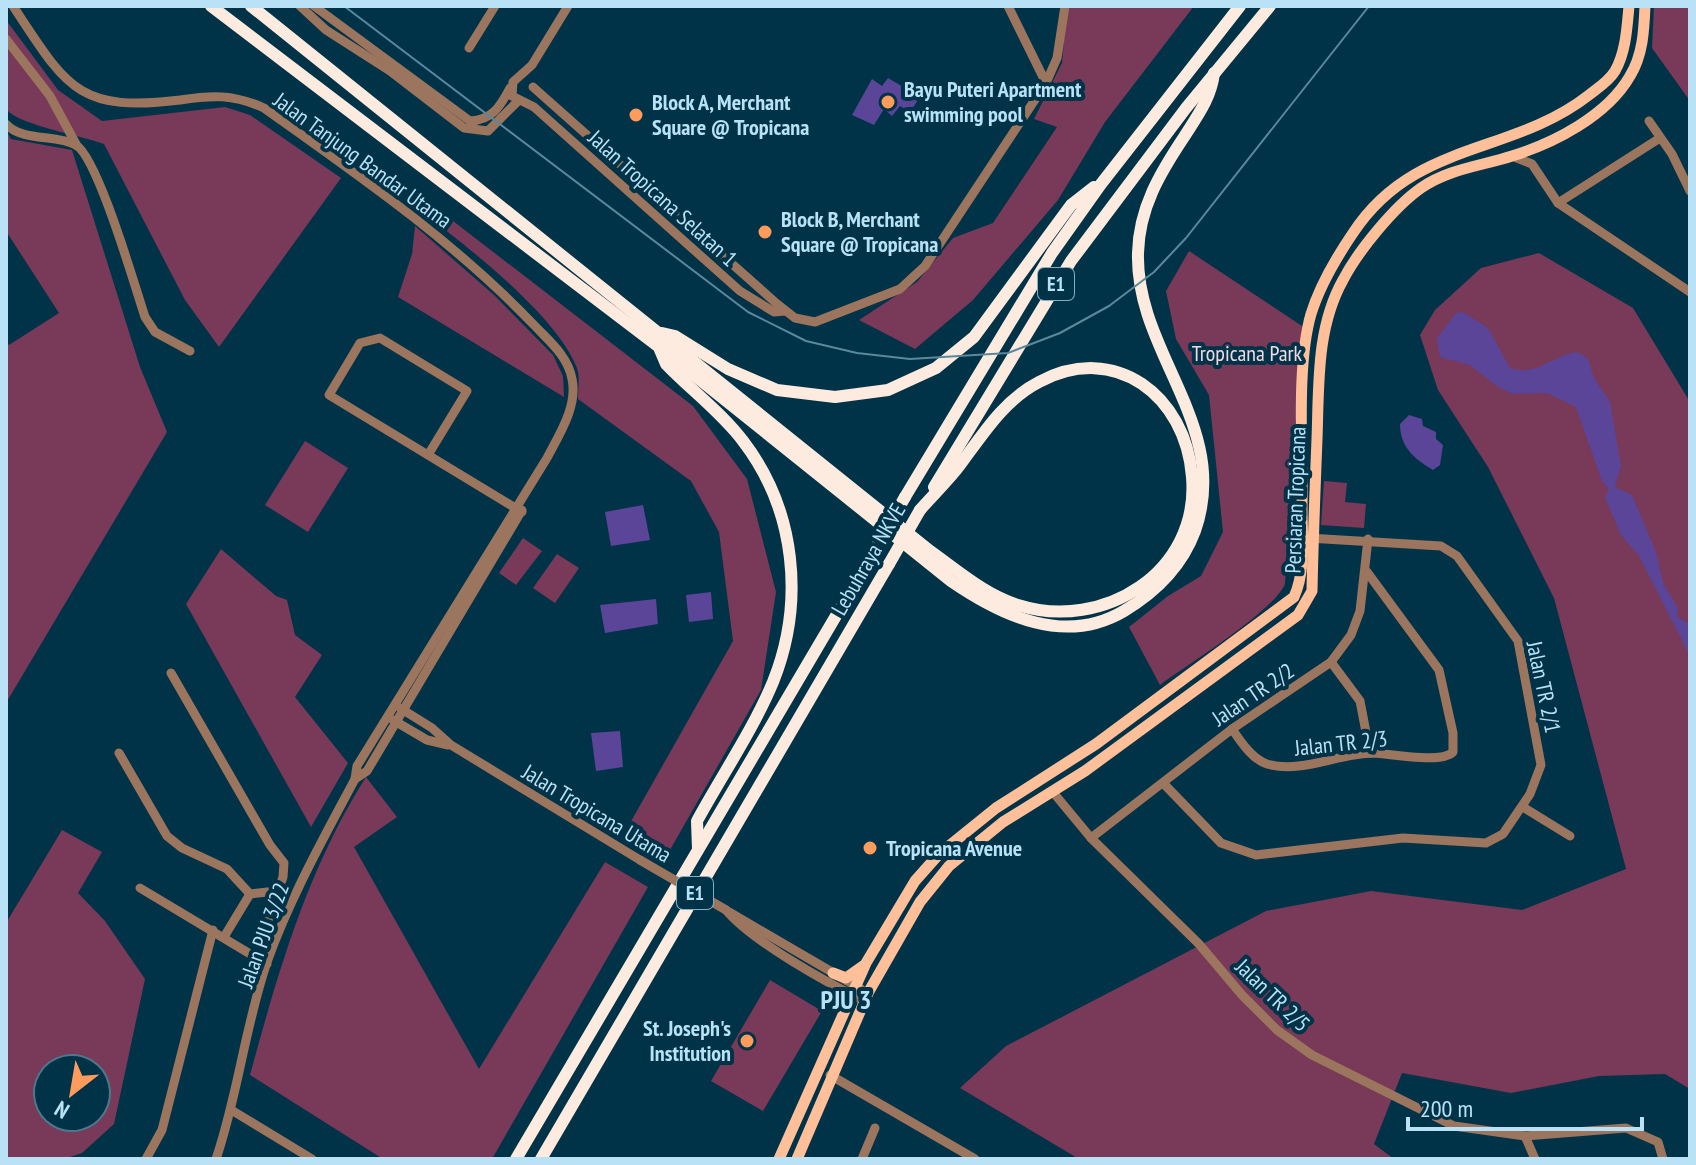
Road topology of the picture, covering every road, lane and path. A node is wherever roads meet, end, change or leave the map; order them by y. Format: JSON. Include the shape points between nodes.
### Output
{"nodes":[{"id":1,"x":13,"y":6,"type":"edge"},
{"id":2,"x":211,"y":6,"type":"edge"},
{"id":3,"x":251,"y":6,"type":"edge"},
{"id":4,"x":300,"y":6,"type":"edge"},
{"id":5,"x":314,"y":6,"type":"edge"},
{"id":6,"x":495,"y":6,"type":"edge"},
{"id":7,"x":568,"y":6,"type":"edge"},
{"id":8,"x":1008,"y":6,"type":"edge"},
{"id":9,"x":1065,"y":6,"type":"edge"},
{"id":10,"x":1240,"y":6,"type":"edge"},
{"id":11,"x":1270,"y":6,"type":"edge"},
{"id":12,"x":1629,"y":6,"type":"edge"},
{"id":13,"x":1645,"y":6,"type":"edge"},
{"id":14,"x":6,"y":39,"type":"edge"},
{"id":15,"x":469,"y":48,"type":"dead end"},
{"id":16,"x":532,"y":65,"type":"junction"},
{"id":17,"x":1214,"y":73,"type":"junction"},
{"id":18,"x":519,"y":78,"type":"junction"},
{"id":19,"x":1046,"y":83,"type":"junction"},
{"id":20,"x":532,"y":85,"type":"junction"},
{"id":21,"x":510,"y":88,"type":"junction"},
{"id":22,"x":520,"y":101,"type":"junction"},
{"id":23,"x":1649,"y":121,"type":"dead end"},
{"id":24,"x":6,"y":124,"type":"edge"},
{"id":25,"x":1660,"y":138,"type":"junction"},
{"id":26,"x":1544,"y":142,"type":"junction"},
{"id":27,"x":77,"y":146,"type":"junction"},
{"id":28,"x":1512,"y":156,"type":"junction"},
{"id":29,"x":1532,"y":164,"type":"junction"},
{"id":30,"x":1101,"y":184,"type":"junction"},
{"id":31,"x":1690,"y":191,"type":"edge"},
{"id":32,"x":1558,"y":203,"type":"junction"},
{"id":33,"x":1690,"y":292,"type":"edge"},
{"id":34,"x":785,"y":311,"type":"junction"},
{"id":35,"x":656,"y":332,"type":"junction"},
{"id":36,"x":659,"y":347,"type":"junction"},
{"id":37,"x":190,"y":351,"type":"dead end"},
{"id":38,"x":560,"y":434,"type":"joint"},
{"id":39,"x":428,"y":455,"type":"junction"},
{"id":40,"x":519,"y":507,"type":"junction"},
{"id":41,"x":920,"y":510,"type":"junction"},
{"id":42,"x":1308,"y":538,"type":"junction"},
{"id":43,"x":1368,"y":539,"type":"junction"},
{"id":44,"x":1367,"y":572,"type":"junction"},
{"id":45,"x":1331,"y":662,"type":"junction"},
{"id":46,"x":171,"y":673,"type":"dead end"},
{"id":47,"x":393,"y":705,"type":"junction"},
{"id":48,"x":404,"y":711,"type":"junction"},
{"id":49,"x":387,"y":716,"type":"junction"},
{"id":50,"x":397,"y":722,"type":"junction"},
{"id":51,"x":1232,"y":729,"type":"junction"},
{"id":52,"x":451,"y":745,"type":"junction"},
{"id":53,"x":119,"y":753,"type":"dead end"},
{"id":54,"x":1370,"y":753,"type":"junction"},
{"id":55,"x":1045,"y":778,"type":"junction"},
{"id":56,"x":355,"y":779,"type":"junction"},
{"id":57,"x":1164,"y":784,"type":"junction"},
{"id":58,"x":1052,"y":791,"type":"junction"},
{"id":59,"x":1523,"y":807,"type":"junction"},
{"id":60,"x":1570,"y":836,"type":"dead end"},
{"id":61,"x":1091,"y":838,"type":"junction"},
{"id":62,"x":698,"y":850,"type":"junction"},
{"id":63,"x":140,"y":888,"type":"dead end"},
{"id":64,"x":276,"y":891,"type":"junction"},
{"id":65,"x":250,"y":894,"type":"junction"},
{"id":66,"x":726,"y":910,"type":"junction"},
{"id":67,"x":266,"y":927,"type":"dead end"},
{"id":68,"x":213,"y":930,"type":"junction"},
{"id":69,"x":224,"y":937,"type":"junction"},
{"id":70,"x":866,"y":963,"type":"junction"},
{"id":71,"x":267,"y":964,"type":"junction"},
{"id":72,"x":833,"y":973,"type":"junction"},
{"id":73,"x":853,"y":990,"type":"junction"},
{"id":74,"x":866,"y":997,"type":"junction"},
{"id":75,"x":830,"y":1075,"type":"junction"},
{"id":76,"x":233,"y":1111,"type":"junction"},
{"id":77,"x":875,"y":1128,"type":"dead end"},
{"id":78,"x":1525,"y":1136,"type":"junction"},
{"id":79,"x":146,"y":1159,"type":"edge"},
{"id":80,"x":216,"y":1159,"type":"edge"},
{"id":81,"x":312,"y":1159,"type":"edge"},
{"id":82,"x":516,"y":1159,"type":"edge"},
{"id":83,"x":541,"y":1159,"type":"edge"},
{"id":84,"x":779,"y":1159,"type":"edge"},
{"id":85,"x":797,"y":1159,"type":"edge"},
{"id":86,"x":862,"y":1159,"type":"edge"},
{"id":87,"x":975,"y":1159,"type":"edge"},
{"id":88,"x":1535,"y":1159,"type":"edge"},
{"id":89,"x":1663,"y":1159,"type":"edge"}],
"edges":[{"from":1,"to":38,"type":"street","name":"Jalan Tanjung Bandar Utama","via":[[51,64],[90,95],[139,105],[215,94],[239,96],[264,108],[398,204],[493,282],[563,356],[573,382]]},
{"from":2,"to":36,"type":"highway"},
{"from":3,"to":35,"type":"highway"},
{"from":4,"to":22,"type":"street","via":[[464,128],[488,131]]},
{"from":5,"to":21,"type":"street","via":[[470,121],[484,121],[493,114]]},
{"from":6,"to":15,"type":"street"},
{"from":7,"to":16,"type":"street"},
{"from":8,"to":19,"type":"street"},
{"from":9,"to":19,"type":"street","name":"Jalan Tropicana Selatan 1","via":[[1057,58]]},
{"from":10,"to":30,"type":"highway","name":"Lebuhraya NKVE","number":"E1"},
{"from":11,"to":17,"type":"highway","name":"Lebuhraya NKVE","number":"E1"},
{"from":12,"to":42,"type":"main road","name":"Persiaran Tropicana","via":[[1620,59],[1606,82],[1557,116],[1407,178],[1383,195],[1329,272],[1310,317],[1304,362]]},
{"from":13,"to":26,"type":"main road","name":"Persiaran Tropicana","via":[[1641,48],[1630,77],[1594,115]]},
{"from":14,"to":27,"type":"street","via":[[50,96]]},
{"from":16,"to":18,"type":"street"},
{"from":16,"to":20,"type":"street"},
{"from":17,"to":36,"type":"highway","via":[[1212,94],[1149,198],[1138,253],[1146,307],[1196,429],[1204,467],[1202,503],[1191,540],[1171,573],[1120,614],[1097,623],[1052,626],[992,608],[931,566]]},
{"from":17,"to":41,"type":"highway","name":"Lebuhraya NKVE","number":"E1","via":[[1063,273]]},
{"from":18,"to":20,"type":"street","name":"Jalan Tropicana Selatan 1"},
{"from":18,"to":21,"type":"street"},
{"from":19,"to":34,"type":"street","name":"Jalan Tropicana Selatan 1","via":[[912,280],[815,322]]},
{"from":20,"to":22,"type":"street","via":[[530,96]]},
{"from":20,"to":34,"type":"street","name":"Jalan Tropicana Selatan 1"},
{"from":21,"to":22,"type":"street","name":"Jalan Tropicana Selatan 1"},
{"from":22,"to":34,"type":"street","name":"Jalan Tropicana Selatan 1","via":[[534,107],[740,291],[774,312]]},
{"from":23,"to":25,"type":"street"},
{"from":24,"to":27,"type":"street"},
{"from":25,"to":31,"type":"street"},
{"from":25,"to":32,"type":"street"},
{"from":26,"to":28,"type":"main road","name":"Persiaran Tropicana"},
{"from":26,"to":29,"type":"street"},
{"from":27,"to":37,"type":"street","via":[[109,208],[145,317],[155,332]]},
{"from":28,"to":29,"type":"street"},
{"from":28,"to":42,"type":"main road","name":"Persiaran Tropicana","via":[[1449,173],[1420,188],[1368,243],[1343,280],[1326,321],[1320,364]]},
{"from":29,"to":32,"type":"street"},
{"from":30,"to":35,"type":"highway","via":[[1071,205],[974,337],[936,368],[888,390],[835,397],[777,390],[728,369],[675,336]]},
{"from":30,"to":62,"type":"highway","name":"Lebuhraya NKVE","number":"E1","bridge":true,"via":[[1029,288]]},
{"from":32,"to":33,"type":"street"},
{"from":35,"to":41,"type":"highway","via":[[930,551],[1015,605],[1079,613],[1109,605],[1137,589],[1160,568],[1187,517],[1193,479],[1188,449],[1149,387],[1113,370],[1074,369],[1015,397]]},
{"from":36,"to":62,"type":"highway","via":[[666,364],[720,415],[757,461],[781,513],[792,567],[790,622],[777,669],[697,821]]},
{"from":38,"to":40,"type":"street","name":"Jalan PJU 3/22"},
{"from":39,"to":39,"type":"street","via":[[467,391],[380,338],[360,343],[329,395]]},
{"from":39,"to":40,"type":"street"},
{"from":40,"to":47,"type":"street","name":"Jalan PJU 3/22"},
{"from":40,"to":48,"type":"street","name":"Jalan PJU 3/22"},
{"from":41,"to":83,"type":"highway","name":"Lebuhraya NKVE","number":"E1","bridge":true},
{"from":42,"to":43,"type":"street","name":"Jalan TR 2/1"},
{"from":42,"to":55,"type":"main road","name":"Persiaran Tropicana","via":[[1298,588],[1284,607]]},
{"from":42,"to":58,"type":"main road","name":"Persiaran Tropicana","via":[[1312,591],[1298,615]]},
{"from":43,"to":44,"type":"street","name":"Jalan TR 2/2"},
{"from":43,"to":59,"type":"street","name":"Jalan TR 2/1","via":[[1441,546],[1457,556],[1513,630],[1541,765]]},
{"from":44,"to":45,"type":"street","name":"Jalan TR 2/2","via":[[1351,635]]},
{"from":44,"to":54,"type":"street","name":"Jalan TR 2/3","via":[[1439,670],[1455,747],[1448,757],[1438,759]]},
{"from":45,"to":51,"type":"street","name":"Jalan TR 2/2"},
{"from":45,"to":54,"type":"street","via":[[1360,701]]},
{"from":46,"to":64,"type":"street","via":[[284,863]]},
{"from":47,"to":48,"type":"street","name":"Jalan Tropicana Utama"},
{"from":47,"to":49,"type":"street","name":"Jalan PJU 3/22"},
{"from":48,"to":50,"type":"street","name":"Jalan PJU 3/22"},
{"from":48,"to":52,"type":"street","name":"Jalan Tropicana Utama"},
{"from":49,"to":50,"type":"street","name":"Jalan Tropicana Utama"},
{"from":49,"to":56,"type":"street","name":"Jalan PJU 3/22","via":[[357,766]]},
{"from":50,"to":52,"type":"street","name":"Jalan Tropicana Utama","via":[[427,740]]},
{"from":50,"to":56,"type":"street","name":"Jalan PJU 3/22","via":[[367,771]]},
{"from":51,"to":54,"type":"street","name":"Jalan TR 2/3","via":[[1264,763],[1284,767]]},
{"from":51,"to":57,"type":"street","name":"Jalan TR 2/2"},
{"from":52,"to":66,"type":"street","name":"Jalan Tropicana Utama","bridge":true},
{"from":53,"to":65,"type":"street","via":[[167,836],[227,869]]},
{"from":55,"to":58,"type":"main road"},
{"from":55,"to":70,"type":"main road","name":"Persiaran Tropicana","via":[[996,808],[939,854],[915,881]]},
{"from":56,"to":71,"type":"street","name":"Jalan PJU 3/22","via":[[291,904]]},
{"from":57,"to":59,"type":"street","name":"Jalan TR 2/1","via":[[1221,843],[1256,855],[1403,838],[1486,843],[1503,834]]},
{"from":57,"to":61,"type":"street","name":"Jalan TR 2/2"},
{"from":58,"to":61,"type":"street","name":"Jalan TR 2/5"},
{"from":58,"to":74,"type":"main road","name":"Persiaran Tropicana","via":[[949,866],[920,902]]},
{"from":59,"to":60,"type":"street"},
{"from":61,"to":78,"type":"street","name":"Jalan TR 2/5","via":[[1277,1030],[1312,1055],[1454,1126]]},
{"from":62,"to":82,"type":"highway","name":"Lebuhraya NKVE","number":"E1"},
{"from":63,"to":68,"type":"street"},
{"from":64,"to":65,"type":"street"},
{"from":64,"to":67,"type":"street"},
{"from":65,"to":69,"type":"street"},
{"from":66,"to":72,"type":"street","name":"Jalan Tropicana Utama"},
{"from":66,"to":73,"type":"street","name":"Jalan Tropicana Utama","via":[[736,922]]},
{"from":68,"to":69,"type":"street"},
{"from":68,"to":79,"type":"street","via":[[162,1130]]},
{"from":69,"to":71,"type":"street"},
{"from":70,"to":72,"type":"main road","via":[[848,977]]},
{"from":70,"to":73,"type":"main road","name":"Persiaran Tropicana"},
{"from":71,"to":76,"type":"street","name":"Jalan PJU 3/22"},
{"from":72,"to":73,"type":"street","name":"Jalan Tropicana Utama"},
{"from":73,"to":74,"type":"street"},
{"from":73,"to":84,"type":"main road","name":"Persiaran Tropicana"},
{"from":74,"to":75,"type":"main road","name":"Persiaran Tropicana"},
{"from":75,"to":85,"type":"main road","name":"Persiaran Tropicana"},
{"from":75,"to":87,"type":"street"},
{"from":76,"to":80,"type":"street","name":"Jalan PJU 3/22"},
{"from":76,"to":81,"type":"street"},
{"from":77,"to":86,"type":"street"},
{"from":78,"to":88,"type":"street"},
{"from":78,"to":89,"type":"street","name":"Jalan TR 2/5","via":[[1626,1128],[1658,1142]]}]}
